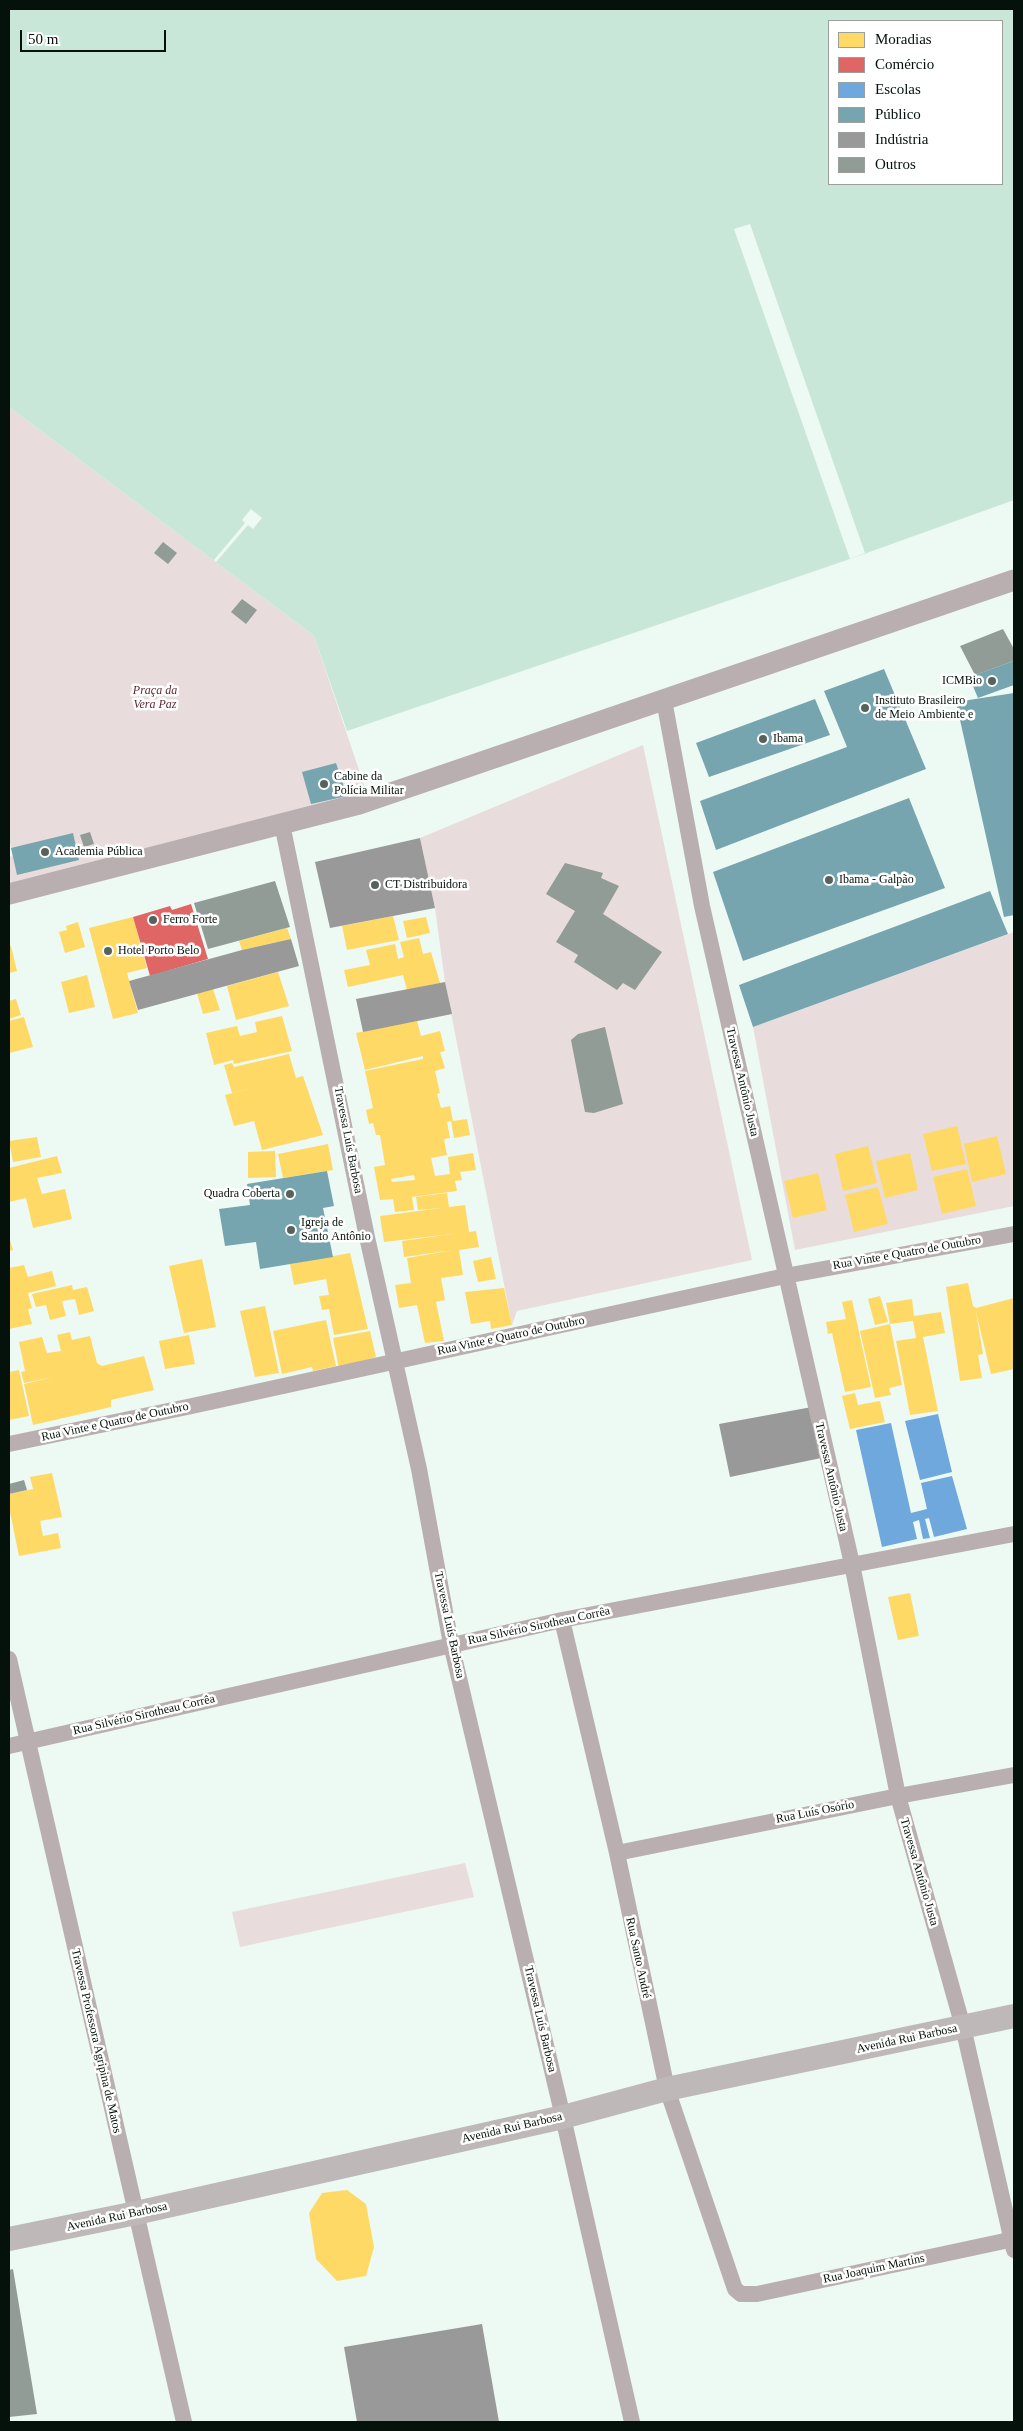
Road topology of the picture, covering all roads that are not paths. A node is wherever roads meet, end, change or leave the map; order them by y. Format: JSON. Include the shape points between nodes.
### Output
{"nodes":[{"id":1,"x":1014,"y":580,"type":"edge"},
{"id":2,"x":664,"y":700,"type":"junction"},
{"id":3,"x":282,"y":824,"type":"junction"},
{"id":4,"x":9,"y":894,"type":"edge"},
{"id":5,"x":1014,"y":1234,"type":"edge"},
{"id":6,"x":785,"y":1276,"type":"junction"},
{"id":7,"x":396,"y":1362,"type":"junction"},
{"id":8,"x":9,"y":1444,"type":"edge"},
{"id":9,"x":1014,"y":1534,"type":"edge"},
{"id":10,"x":852,"y":1564,"type":"junction"},
{"id":11,"x":562,"y":1620,"type":"junction"},
{"id":12,"x":451,"y":1644,"type":"junction"},
{"id":13,"x":9,"y":1659,"type":"edge"},
{"id":14,"x":28,"y":1742,"type":"junction"},
{"id":15,"x":9,"y":1746,"type":"edge"},
{"id":16,"x":1014,"y":1775,"type":"edge"},
{"id":17,"x":898,"y":1796,"type":"junction"},
{"id":18,"x":616,"y":1853,"type":"junction"},
{"id":19,"x":1014,"y":2016,"type":"edge"},
{"id":20,"x":963,"y":2027,"type":"junction"},
{"id":21,"x":666,"y":2089,"type":"junction"},
{"id":22,"x":563,"y":2117,"type":"junction"},
{"id":23,"x":136,"y":2213,"type":"junction"},
{"id":24,"x":9,"y":2239,"type":"edge"},
{"id":25,"x":1014,"y":2243,"type":"edge"},
{"id":26,"x":735,"y":2289,"type":"joint"},
{"id":27,"x":184,"y":2422,"type":"edge"},
{"id":28,"x":632,"y":2422,"type":"edge"}],
"edges":[{"from":1,"to":2,"type":"street"},
{"from":2,"to":3,"type":"street","via":[[358,804]]},
{"from":2,"to":6,"type":"street","name":"Travessa Antônio Justa","via":[[702,906]]},
{"from":3,"to":4,"type":"street"},
{"from":3,"to":7,"type":"street","name":"Travessa Luís Barbosa"},
{"from":5,"to":6,"type":"street","name":"Rua Vinte e Quatro de Outubro"},
{"from":6,"to":7,"type":"street","name":"Rua Vinte e Quatro de Outubro"},
{"from":6,"to":10,"type":"street","name":"Travessa Antônio Justa"},
{"from":7,"to":8,"type":"street","name":"Rua Vinte e Quatro de Outubro"},
{"from":7,"to":12,"type":"street","name":"Travessa Luís Barbosa"},
{"from":9,"to":10,"type":"street","name":"Rua Silvério Sirotheau Corrêa"},
{"from":10,"to":11,"type":"street","name":"Rua Silvério Sirotheau Corrêa"},
{"from":10,"to":17,"type":"street","name":"Travessa Antônio Justa"},
{"from":11,"to":12,"type":"street","name":"Rua Silvério Sirotheau Corrêa"},
{"from":11,"to":18,"type":"street","name":"Rua Santo André"},
{"from":12,"to":14,"type":"street","name":"Rua Silvério Sirotheau Corrêa"},
{"from":12,"to":22,"type":"street","name":"Travessa Luís Barbosa"},
{"from":13,"to":14,"type":"street","name":"Travessa Professora Agripina de Matos"},
{"from":14,"to":15,"type":"street","name":"Rua Silvério Sirotheau Corrêa"},
{"from":14,"to":23,"type":"street","name":"Travessa Professora Agripina de Matos"},
{"from":16,"to":17,"type":"street","name":"Rua Luís Osório"},
{"from":17,"to":18,"type":"street","name":"Rua Luís Osório"},
{"from":17,"to":20,"type":"street","name":"Travessa Antônio Justa"},
{"from":18,"to":21,"type":"street","name":"Rua Santo André"},
{"from":19,"to":20,"type":"main road","name":"Avenida Rui Barbosa"},
{"from":20,"to":21,"type":"main road","name":"Avenida Rui Barbosa"},
{"from":20,"to":25,"type":"street","name":"Travessa Antônio Justa"},
{"from":21,"to":22,"type":"main road","name":"Avenida Rui Barbosa"},
{"from":21,"to":26,"type":"street","name":"Rua Santo André"},
{"from":22,"to":23,"type":"main road","name":"Avenida Rui Barbosa"},
{"from":22,"to":28,"type":"street","name":"Travessa Luís Barbosa"},
{"from":23,"to":24,"type":"main road","name":"Avenida Rui Barbosa"},
{"from":23,"to":27,"type":"street","name":"Travessa Professora Agripina de Matos"},
{"from":25,"to":26,"type":"street","name":"Rua Joaquim Martins","via":[[757,2294],[741,2294]]}]}
